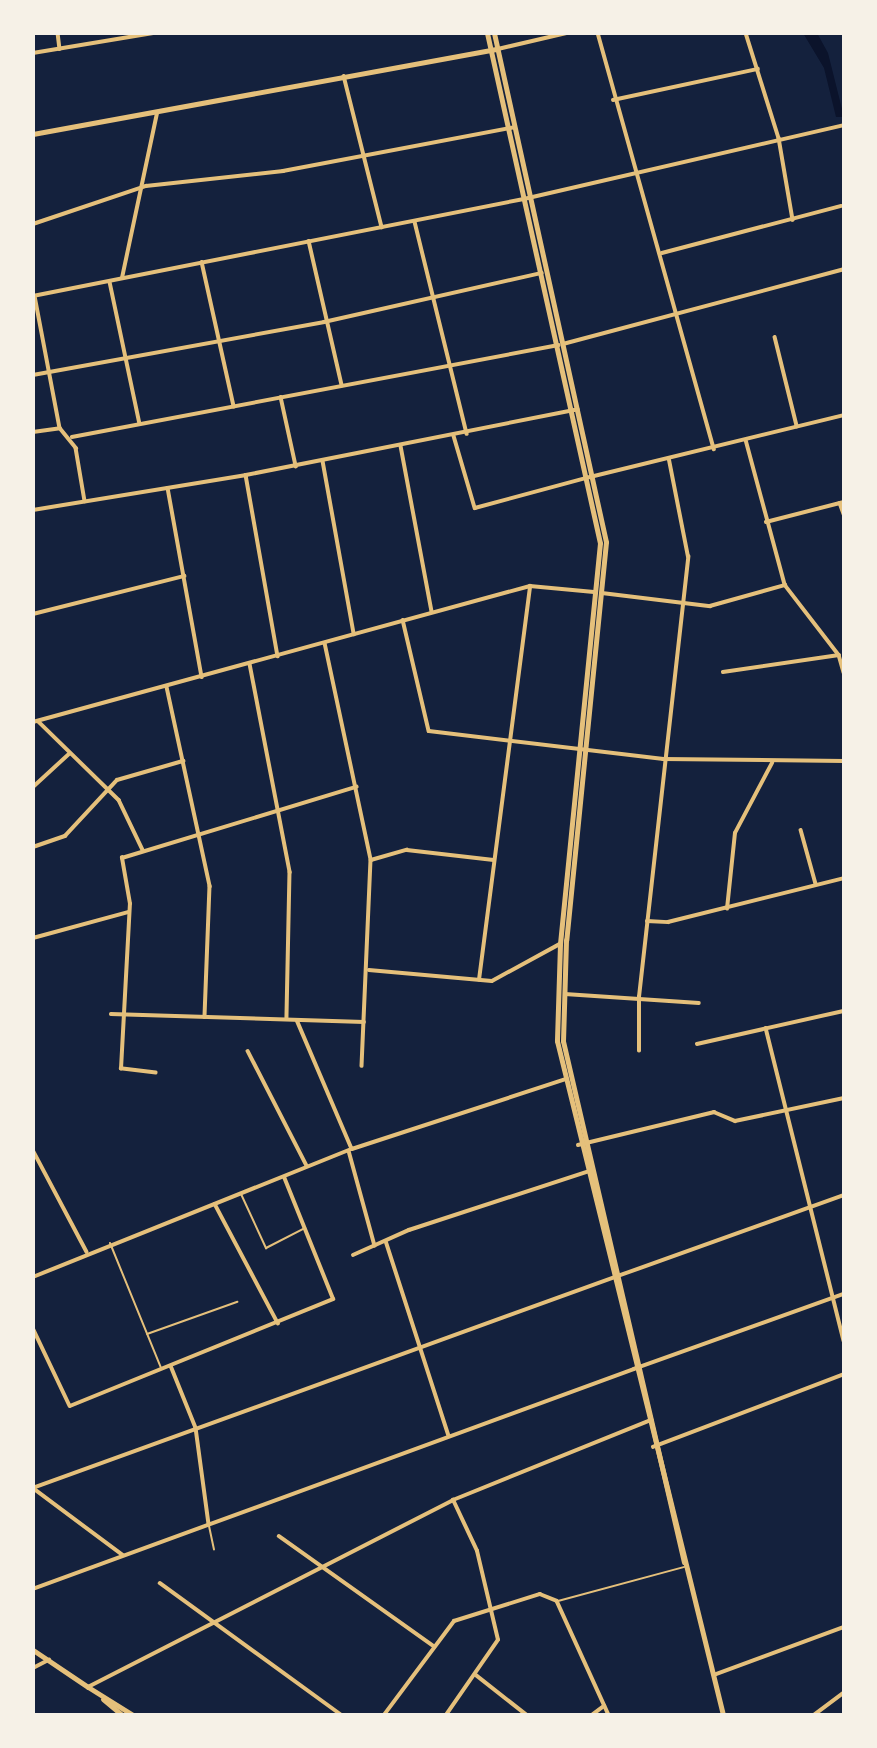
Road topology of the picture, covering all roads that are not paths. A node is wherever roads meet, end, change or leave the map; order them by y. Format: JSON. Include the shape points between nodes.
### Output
{"nodes":[{"id":1,"x":58,"y":33,"type":"edge"},
{"id":2,"x":153,"y":33,"type":"edge"},
{"id":3,"x":487,"y":33,"type":"edge"},
{"id":4,"x":494,"y":33,"type":"edge"},
{"id":5,"x":567,"y":33,"type":"edge"},
{"id":6,"x":598,"y":33,"type":"edge"},
{"id":7,"x":746,"y":33,"type":"edge"},
{"id":8,"x":60,"y":49,"type":"junction"},
{"id":9,"x":494,"y":50,"type":"junction"},
{"id":10,"x":33,"y":53,"type":"edge"},
{"id":11,"x":758,"y":69,"type":"junction"},
{"id":12,"x":344,"y":76,"type":"junction"},
{"id":13,"x":612,"y":100,"type":"junction"},
{"id":14,"x":157,"y":113,"type":"junction"},
{"id":15,"x":844,"y":125,"type":"edge"},
{"id":16,"x":511,"y":128,"type":"junction"},
{"id":17,"x":33,"y":134,"type":"edge"},
{"id":18,"x":779,"y":138,"type":"junction"},
{"id":19,"x":364,"y":154,"type":"junction"},
{"id":20,"x":636,"y":170,"type":"junction"},
{"id":21,"x":141,"y":187,"type":"junction"},
{"id":22,"x":527,"y":198,"type":"junction"},
{"id":23,"x":841,"y":206,"type":"dead end"},
{"id":24,"x":793,"y":220,"type":"junction"},
{"id":25,"x":415,"y":222,"type":"junction"},
{"id":26,"x":33,"y":224,"type":"edge"},
{"id":27,"x":382,"y":228,"type":"junction"},
{"id":28,"x":309,"y":241,"type":"junction"},
{"id":29,"x":662,"y":253,"type":"junction"},
{"id":30,"x":202,"y":262,"type":"junction"},
{"id":31,"x":844,"y":269,"type":"edge"},
{"id":32,"x":544,"y":273,"type":"junction"},
{"id":33,"x":121,"y":280,"type":"junction"},
{"id":34,"x":110,"y":282,"type":"junction"},
{"id":35,"x":34,"y":296,"type":"edge"},
{"id":36,"x":432,"y":296,"type":"junction"},
{"id":37,"x":679,"y":313,"type":"junction"},
{"id":38,"x":324,"y":322,"type":"junction"},
{"id":39,"x":775,"y":337,"type":"dead end"},
{"id":40,"x":218,"y":341,"type":"junction"},
{"id":41,"x":560,"y":345,"type":"junction"},
{"id":42,"x":128,"y":358,"type":"junction"},
{"id":43,"x":449,"y":368,"type":"junction"},
{"id":44,"x":53,"y":372,"type":"junction"},
{"id":45,"x":33,"y":375,"type":"edge"},
{"id":46,"x":342,"y":386,"type":"junction"},
{"id":47,"x":281,"y":397,"type":"junction"},
{"id":48,"x":234,"y":407,"type":"junction"},
{"id":49,"x":575,"y":410,"type":"junction"},
{"id":50,"x":844,"y":415,"type":"edge"},
{"id":51,"x":141,"y":425,"type":"junction"},
{"id":52,"x":797,"y":427,"type":"junction"},
{"id":53,"x":60,"y":428,"type":"junction"},
{"id":54,"x":33,"y":432,"type":"edge"},
{"id":55,"x":467,"y":434,"type":"junction"},
{"id":56,"x":454,"y":436,"type":"junction"},
{"id":57,"x":72,"y":437,"type":"junction"},
{"id":58,"x":746,"y":440,"type":"junction"},
{"id":59,"x":401,"y":446,"type":"junction"},
{"id":60,"x":714,"y":449,"type":"junction"},
{"id":61,"x":669,"y":460,"type":"junction"},
{"id":62,"x":323,"y":461,"type":"junction"},
{"id":63,"x":296,"y":466,"type":"junction"},
{"id":64,"x":246,"y":475,"type":"junction"},
{"id":65,"x":590,"y":478,"type":"junction"},
{"id":66,"x":168,"y":488,"type":"junction"},
{"id":67,"x":85,"y":502,"type":"junction"},
{"id":68,"x":842,"y":503,"type":"edge"},
{"id":69,"x":33,"y":510,"type":"edge"},
{"id":70,"x":844,"y":514,"type":"edge"},
{"id":71,"x":766,"y":523,"type":"junction"},
{"id":72,"x":184,"y":576,"type":"junction"},
{"id":73,"x":785,"y":585,"type":"junction"},
{"id":74,"x":530,"y":586,"type":"junction"},
{"id":75,"x":602,"y":593,"type":"junction"},
{"id":76,"x":683,"y":604,"type":"junction"},
{"id":77,"x":432,"y":612,"type":"junction"},
{"id":78,"x":33,"y":614,"type":"edge"},
{"id":79,"x":403,"y":620,"type":"junction"},
{"id":80,"x":354,"y":634,"type":"junction"},
{"id":81,"x":325,"y":643,"type":"junction"},
{"id":82,"x":839,"y":655,"type":"junction"},
{"id":83,"x":278,"y":656,"type":"junction"},
{"id":84,"x":250,"y":664,"type":"junction"},
{"id":85,"x":723,"y":672,"type":"dead end"},
{"id":86,"x":844,"y":672,"type":"edge"},
{"id":87,"x":202,"y":677,"type":"junction"},
{"id":88,"x":167,"y":687,"type":"junction"},
{"id":89,"x":36,"y":722,"type":"edge"},
{"id":90,"x":508,"y":741,"type":"junction"},
{"id":91,"x":585,"y":750,"type":"junction"},
{"id":92,"x":69,"y":754,"type":"junction"},
{"id":93,"x":663,"y":759,"type":"junction"},
{"id":94,"x":183,"y":761,"type":"junction"},
{"id":95,"x":844,"y":761,"type":"edge"},
{"id":96,"x":772,"y":762,"type":"junction"},
{"id":97,"x":33,"y":787,"type":"edge"},
{"id":98,"x":356,"y":788,"type":"junction"},
{"id":99,"x":105,"y":793,"type":"junction"},
{"id":100,"x":280,"y":810,"type":"junction"},
{"id":101,"x":802,"y":830,"type":"dead end"},
{"id":102,"x":199,"y":833,"type":"junction"},
{"id":103,"x":33,"y":847,"type":"edge"},
{"id":104,"x":143,"y":850,"type":"junction"},
{"id":105,"x":371,"y":860,"type":"junction"},
{"id":106,"x":493,"y":860,"type":"junction"},
{"id":107,"x":844,"y":878,"type":"edge"},
{"id":108,"x":816,"y":884,"type":"junction"},
{"id":109,"x":727,"y":909,"type":"junction"},
{"id":110,"x":129,"y":912,"type":"junction"},
{"id":111,"x":647,"y":921,"type":"junction"},
{"id":112,"x":33,"y":938,"type":"edge"},
{"id":113,"x":563,"y":942,"type":"junction"},
{"id":114,"x":369,"y":970,"type":"junction"},
{"id":115,"x":479,"y":981,"type":"junction"},
{"id":116,"x":560,"y":994,"type":"junction"},
{"id":117,"x":639,"y":997,"type":"junction"},
{"id":118,"x":699,"y":1003,"type":"dead end"},
{"id":119,"x":844,"y":1011,"type":"edge"},
{"id":120,"x":111,"y":1014,"type":"dead end"},
{"id":121,"x":124,"y":1015,"type":"junction"},
{"id":122,"x":205,"y":1017,"type":"junction"},
{"id":123,"x":287,"y":1019,"type":"junction"},
{"id":124,"x":297,"y":1020,"type":"junction"},
{"id":125,"x":364,"y":1022,"type":"junction"},
{"id":126,"x":766,"y":1028,"type":"junction"},
{"id":127,"x":698,"y":1044,"type":"dead end"},
{"id":128,"x":248,"y":1051,"type":"dead end"},
{"id":129,"x":639,"y":1051,"type":"dead end"},
{"id":130,"x":362,"y":1066,"type":"dead end"},
{"id":131,"x":156,"y":1073,"type":"dead end"},
{"id":132,"x":565,"y":1079,"type":"junction"},
{"id":133,"x":844,"y":1098,"type":"edge"},
{"id":134,"x":786,"y":1110,"type":"junction"},
{"id":135,"x":581,"y":1144,"type":"junction"},
{"id":136,"x":33,"y":1150,"type":"edge"},
{"id":137,"x":351,"y":1150,"type":"junction"},
{"id":138,"x":307,"y":1166,"type":"junction"},
{"id":139,"x":588,"y":1171,"type":"junction"},
{"id":140,"x":284,"y":1177,"type":"junction"},
{"id":141,"x":241,"y":1194,"type":"junction"},
{"id":142,"x":844,"y":1195,"type":"edge"},
{"id":143,"x":215,"y":1204,"type":"junction"},
{"id":144,"x":811,"y":1207,"type":"junction"},
{"id":145,"x":306,"y":1228,"type":"junction"},
{"id":146,"x":386,"y":1241,"type":"junction"},
{"id":147,"x":110,"y":1243,"type":"junction"},
{"id":148,"x":375,"y":1246,"type":"junction"},
{"id":149,"x":87,"y":1252,"type":"junction"},
{"id":150,"x":353,"y":1255,"type":"dead end"},
{"id":151,"x":33,"y":1277,"type":"edge"},
{"id":152,"x":614,"y":1278,"type":"junction"},
{"id":153,"x":844,"y":1294,"type":"edge"},
{"id":154,"x":833,"y":1298,"type":"junction"},
{"id":155,"x":237,"y":1301,"type":"dead end"},
{"id":156,"x":278,"y":1323,"type":"junction"},
{"id":157,"x":33,"y":1328,"type":"edge"},
{"id":158,"x":147,"y":1334,"type":"junction"},
{"id":159,"x":844,"y":1340,"type":"edge"},
{"id":160,"x":421,"y":1352,"type":"junction"},
{"id":161,"x":171,"y":1366,"type":"junction"},
{"id":162,"x":637,"y":1368,"type":"junction"},
{"id":163,"x":161,"y":1369,"type":"junction"},
{"id":164,"x":844,"y":1374,"type":"edge"},
{"id":165,"x":650,"y":1420,"type":"junction"},
{"id":166,"x":196,"y":1427,"type":"junction"},
{"id":167,"x":449,"y":1436,"type":"junction"},
{"id":168,"x":656,"y":1446,"type":"junction"},
{"id":169,"x":33,"y":1488,"type":"edge"},
{"id":170,"x":453,"y":1500,"type":"junction"},
{"id":171,"x":209,"y":1524,"type":"junction"},
{"id":172,"x":279,"y":1536,"type":"dead end"},
{"id":173,"x":214,"y":1549,"type":"dead end"},
{"id":174,"x":122,"y":1555,"type":"junction"},
{"id":175,"x":324,"y":1564,"type":"junction"},
{"id":176,"x":685,"y":1564,"type":"junction"},
{"id":177,"x":160,"y":1583,"type":"dead end"},
{"id":178,"x":33,"y":1589,"type":"edge"},
{"id":179,"x":557,"y":1601,"type":"junction"},
{"id":180,"x":491,"y":1608,"type":"junction"},
{"id":181,"x":213,"y":1621,"type":"junction"},
{"id":182,"x":844,"y":1627,"type":"edge"},
{"id":183,"x":434,"y":1646,"type":"junction"},
{"id":184,"x":33,"y":1650,"type":"edge"},
{"id":185,"x":49,"y":1660,"type":"junction"},
{"id":186,"x":33,"y":1668,"type":"edge"},
{"id":187,"x":475,"y":1675,"type":"junction"},
{"id":188,"x":713,"y":1675,"type":"junction"},
{"id":189,"x":88,"y":1687,"type":"junction"},
{"id":190,"x":844,"y":1692,"type":"edge"},
{"id":191,"x":604,"y":1706,"type":"junction"},
{"id":192,"x":123,"y":1713,"type":"edge"},
{"id":193,"x":133,"y":1715,"type":"edge"},
{"id":194,"x":342,"y":1715,"type":"edge"},
{"id":195,"x":384,"y":1715,"type":"edge"},
{"id":196,"x":446,"y":1715,"type":"edge"},
{"id":197,"x":527,"y":1715,"type":"edge"},
{"id":198,"x":592,"y":1715,"type":"edge"},
{"id":199,"x":609,"y":1715,"type":"edge"},
{"id":200,"x":723,"y":1715,"type":"edge"},
{"id":201,"x":814,"y":1715,"type":"edge"}],
"edges":[{"from":1,"to":8,"type":"street"},
{"from":2,"to":8,"type":"street"},
{"from":3,"to":9,"type":"main road"},
{"from":4,"to":9,"type":"main road"},
{"from":5,"to":9,"type":"street"},
{"from":6,"to":13,"type":"street"},
{"from":7,"to":11,"type":"street"},
{"from":8,"to":10,"type":"street"},
{"from":9,"to":12,"type":"main road"},
{"from":9,"to":16,"type":"main road"},
{"from":11,"to":13,"type":"street"},
{"from":11,"to":18,"type":"street"},
{"from":12,"to":14,"type":"main road"},
{"from":12,"to":19,"type":"street"},
{"from":13,"to":20,"type":"street"},
{"from":14,"to":17,"type":"main road"},
{"from":14,"to":21,"type":"street"},
{"from":15,"to":18,"type":"street"},
{"from":16,"to":19,"type":"street"},
{"from":16,"to":22,"type":"main road"},
{"from":18,"to":20,"type":"street"},
{"from":18,"to":24,"type":"street"},
{"from":19,"to":21,"type":"street","via":[[283,171]]},
{"from":19,"to":27,"type":"street"},
{"from":20,"to":22,"type":"street"},
{"from":20,"to":29,"type":"street"},
{"from":21,"to":26,"type":"street"},
{"from":21,"to":33,"type":"street"},
{"from":22,"to":25,"type":"street"},
{"from":22,"to":32,"type":"main road"},
{"from":23,"to":24,"type":"street"},
{"from":24,"to":29,"type":"street"},
{"from":25,"to":27,"type":"street"},
{"from":25,"to":36,"type":"street"},
{"from":27,"to":28,"type":"street"},
{"from":28,"to":30,"type":"street"},
{"from":28,"to":38,"type":"street"},
{"from":29,"to":37,"type":"street"},
{"from":30,"to":33,"type":"street"},
{"from":30,"to":40,"type":"street"},
{"from":31,"to":37,"type":"street"},
{"from":32,"to":36,"type":"street"},
{"from":32,"to":41,"type":"main road"},
{"from":33,"to":34,"type":"street"},
{"from":34,"to":35,"type":"street"},
{"from":34,"to":42,"type":"street"},
{"from":35,"to":44,"type":"street"},
{"from":36,"to":38,"type":"street"},
{"from":36,"to":43,"type":"street"},
{"from":37,"to":41,"type":"street"},
{"from":37,"to":60,"type":"street"},
{"from":38,"to":40,"type":"street"},
{"from":38,"to":46,"type":"street"},
{"from":39,"to":52,"type":"street"},
{"from":40,"to":42,"type":"street"},
{"from":40,"to":48,"type":"street"},
{"from":41,"to":43,"type":"street"},
{"from":41,"to":49,"type":"main road"},
{"from":42,"to":44,"type":"street"},
{"from":42,"to":51,"type":"street"},
{"from":43,"to":46,"type":"street"},
{"from":43,"to":55,"type":"street"},
{"from":44,"to":45,"type":"street"},
{"from":44,"to":53,"type":"street"},
{"from":46,"to":47,"type":"street"},
{"from":47,"to":48,"type":"street"},
{"from":47,"to":63,"type":"street"},
{"from":48,"to":51,"type":"street"},
{"from":49,"to":55,"type":"street"},
{"from":49,"to":65,"type":"main road"},
{"from":50,"to":52,"type":"street"},
{"from":51,"to":57,"type":"street"},
{"from":52,"to":58,"type":"street"},
{"from":53,"to":54,"type":"street"},
{"from":53,"to":57,"type":"street"},
{"from":55,"to":56,"type":"street"},
{"from":56,"to":59,"type":"street"},
{"from":56,"to":65,"type":"street","via":[[475,508]]},
{"from":57,"to":67,"type":"street"},
{"from":58,"to":60,"type":"street"},
{"from":58,"to":71,"type":"street"},
{"from":59,"to":62,"type":"street"},
{"from":59,"to":77,"type":"street"},
{"from":60,"to":61,"type":"street"},
{"from":61,"to":65,"type":"street"},
{"from":61,"to":76,"type":"street","via":[[687,538]]},
{"from":62,"to":63,"type":"street"},
{"from":62,"to":80,"type":"street"},
{"from":63,"to":64,"type":"street"},
{"from":64,"to":66,"type":"street"},
{"from":64,"to":83,"type":"street"},
{"from":65,"to":75,"type":"main road","via":[[606,542]]},
{"from":66,"to":67,"type":"street"},
{"from":66,"to":72,"type":"street"},
{"from":67,"to":69,"type":"street"},
{"from":68,"to":70,"type":"street"},
{"from":68,"to":71,"type":"street"},
{"from":71,"to":73,"type":"street"},
{"from":72,"to":78,"type":"street"},
{"from":72,"to":87,"type":"street"},
{"from":73,"to":76,"type":"street","via":[[710,606]]},
{"from":73,"to":82,"type":"street"},
{"from":74,"to":75,"type":"street"},
{"from":74,"to":77,"type":"street"},
{"from":74,"to":90,"type":"street"},
{"from":75,"to":76,"type":"street"},
{"from":75,"to":91,"type":"main road"},
{"from":76,"to":93,"type":"street"},
{"from":77,"to":79,"type":"street"},
{"from":79,"to":80,"type":"street"},
{"from":79,"to":90,"type":"street","via":[[425,727]]},
{"from":80,"to":81,"type":"street"},
{"from":81,"to":83,"type":"street"},
{"from":81,"to":98,"type":"street"},
{"from":82,"to":85,"type":"street"},
{"from":82,"to":86,"type":"street"},
{"from":83,"to":84,"type":"street"},
{"from":84,"to":87,"type":"street"},
{"from":84,"to":100,"type":"street"},
{"from":87,"to":88,"type":"street"},
{"from":88,"to":89,"type":"street"},
{"from":88,"to":94,"type":"street"},
{"from":89,"to":92,"type":"street"},
{"from":90,"to":91,"type":"street"},
{"from":90,"to":106,"type":"street"},
{"from":91,"to":93,"type":"street"},
{"from":91,"to":113,"type":"main road"},
{"from":92,"to":97,"type":"street"},
{"from":92,"to":99,"type":"street"},
{"from":93,"to":96,"type":"street"},
{"from":93,"to":111,"type":"street"},
{"from":94,"to":99,"type":"street","via":[[117,780]]},
{"from":94,"to":102,"type":"street"},
{"from":95,"to":96,"type":"street"},
{"from":96,"to":109,"type":"street","via":[[735,833]]},
{"from":98,"to":100,"type":"street"},
{"from":98,"to":105,"type":"street"},
{"from":99,"to":103,"type":"street","via":[[65,836]]},
{"from":99,"to":104,"type":"street","via":[[118,800]]},
{"from":100,"to":102,"type":"street"},
{"from":100,"to":123,"type":"street","via":[[292,894]]},
{"from":101,"to":108,"type":"street"},
{"from":102,"to":104,"type":"street"},
{"from":102,"to":122,"type":"street","via":[[211,899]]},
{"from":104,"to":110,"type":"street","via":[[122,858]]},
{"from":105,"to":106,"type":"street","via":[[407,850]]},
{"from":105,"to":114,"type":"street"},
{"from":106,"to":115,"type":"street"},
{"from":107,"to":108,"type":"street"},
{"from":108,"to":109,"type":"street"},
{"from":109,"to":111,"type":"street"},
{"from":110,"to":112,"type":"street"},
{"from":110,"to":121,"type":"street"},
{"from":111,"to":117,"type":"street"},
{"from":113,"to":115,"type":"street","via":[[498,979]]},
{"from":113,"to":116,"type":"main road"},
{"from":114,"to":115,"type":"street"},
{"from":114,"to":125,"type":"street"},
{"from":116,"to":117,"type":"street"},
{"from":116,"to":132,"type":"main road"},
{"from":117,"to":118,"type":"street"},
{"from":117,"to":129,"type":"street"},
{"from":119,"to":126,"type":"street"},
{"from":120,"to":121,"type":"street"},
{"from":121,"to":122,"type":"street"},
{"from":121,"to":131,"type":"street","via":[[122,1071]]},
{"from":122,"to":123,"type":"street"},
{"from":123,"to":124,"type":"street"},
{"from":124,"to":125,"type":"street"},
{"from":124,"to":137,"type":"street"},
{"from":125,"to":130,"type":"street"},
{"from":126,"to":127,"type":"street"},
{"from":126,"to":134,"type":"street"},
{"from":128,"to":138,"type":"street"},
{"from":132,"to":135,"type":"main road"},
{"from":132,"to":137,"type":"street"},
{"from":133,"to":134,"type":"street"},
{"from":134,"to":135,"type":"street","via":[[735,1121],[714,1112]]},
{"from":134,"to":144,"type":"street"},
{"from":135,"to":139,"type":"main road"},
{"from":136,"to":149,"type":"street"},
{"from":137,"to":138,"type":"street"},
{"from":137,"to":148,"type":"street"},
{"from":138,"to":140,"type":"street"},
{"from":139,"to":146,"type":"street"},
{"from":139,"to":152,"type":"main road"},
{"from":140,"to":141,"type":"street"},
{"from":140,"to":145,"type":"street"},
{"from":141,"to":143,"type":"street"},
{"from":141,"to":145,"type":"lane","via":[[266,1248]]},
{"from":142,"to":144,"type":"street"},
{"from":143,"to":147,"type":"street"},
{"from":143,"to":156,"type":"street"},
{"from":144,"to":152,"type":"street"},
{"from":144,"to":154,"type":"street"},
{"from":145,"to":156,"type":"street","via":[[334,1299]]},
{"from":146,"to":148,"type":"street"},
{"from":146,"to":160,"type":"street"},
{"from":147,"to":149,"type":"street"},
{"from":147,"to":158,"type":"lane"},
{"from":148,"to":150,"type":"street"},
{"from":149,"to":151,"type":"street"},
{"from":152,"to":160,"type":"street"},
{"from":152,"to":162,"type":"main road"},
{"from":153,"to":154,"type":"street"},
{"from":154,"to":159,"type":"street"},
{"from":154,"to":162,"type":"street"},
{"from":155,"to":158,"type":"lane"},
{"from":156,"to":161,"type":"street"},
{"from":157,"to":163,"type":"street","via":[[70,1406]]},
{"from":158,"to":163,"type":"lane"},
{"from":160,"to":166,"type":"street"},
{"from":160,"to":167,"type":"street"},
{"from":161,"to":163,"type":"street"},
{"from":161,"to":166,"type":"street"},
{"from":162,"to":165,"type":"main road"},
{"from":162,"to":167,"type":"street"},
{"from":164,"to":168,"type":"street"},
{"from":165,"to":168,"type":"main road"},
{"from":165,"to":170,"type":"street"},
{"from":166,"to":169,"type":"street"},
{"from":166,"to":171,"type":"street"},
{"from":167,"to":171,"type":"street"},
{"from":168,"to":176,"type":"main road"},
{"from":169,"to":174,"type":"street"},
{"from":170,"to":175,"type":"street"},
{"from":170,"to":180,"type":"street","via":[[477,1551]]},
{"from":171,"to":173,"type":"lane"},
{"from":171,"to":174,"type":"street"},
{"from":172,"to":175,"type":"street"},
{"from":174,"to":178,"type":"street"},
{"from":175,"to":181,"type":"street"},
{"from":175,"to":183,"type":"street"},
{"from":176,"to":179,"type":"lane"},
{"from":176,"to":188,"type":"main road"},
{"from":177,"to":181,"type":"street"},
{"from":179,"to":180,"type":"street","via":[[540,1594]]},
{"from":179,"to":191,"type":"street"},
{"from":180,"to":183,"type":"street","via":[[454,1621]]},
{"from":180,"to":187,"type":"street","via":[[498,1640]]},
{"from":181,"to":189,"type":"street"},
{"from":181,"to":194,"type":"street"},
{"from":182,"to":188,"type":"street"},
{"from":183,"to":195,"type":"street"},
{"from":184,"to":185,"type":"main road"},
{"from":185,"to":186,"type":"street"},
{"from":185,"to":189,"type":"main road"},
{"from":187,"to":196,"type":"street"},
{"from":187,"to":197,"type":"street"},
{"from":188,"to":200,"type":"main road"},
{"from":189,"to":192,"type":"main road"},
{"from":190,"to":201,"type":"street"},
{"from":191,"to":198,"type":"street"},
{"from":191,"to":199,"type":"street"},
{"from":192,"to":193,"type":"main road"}]}
